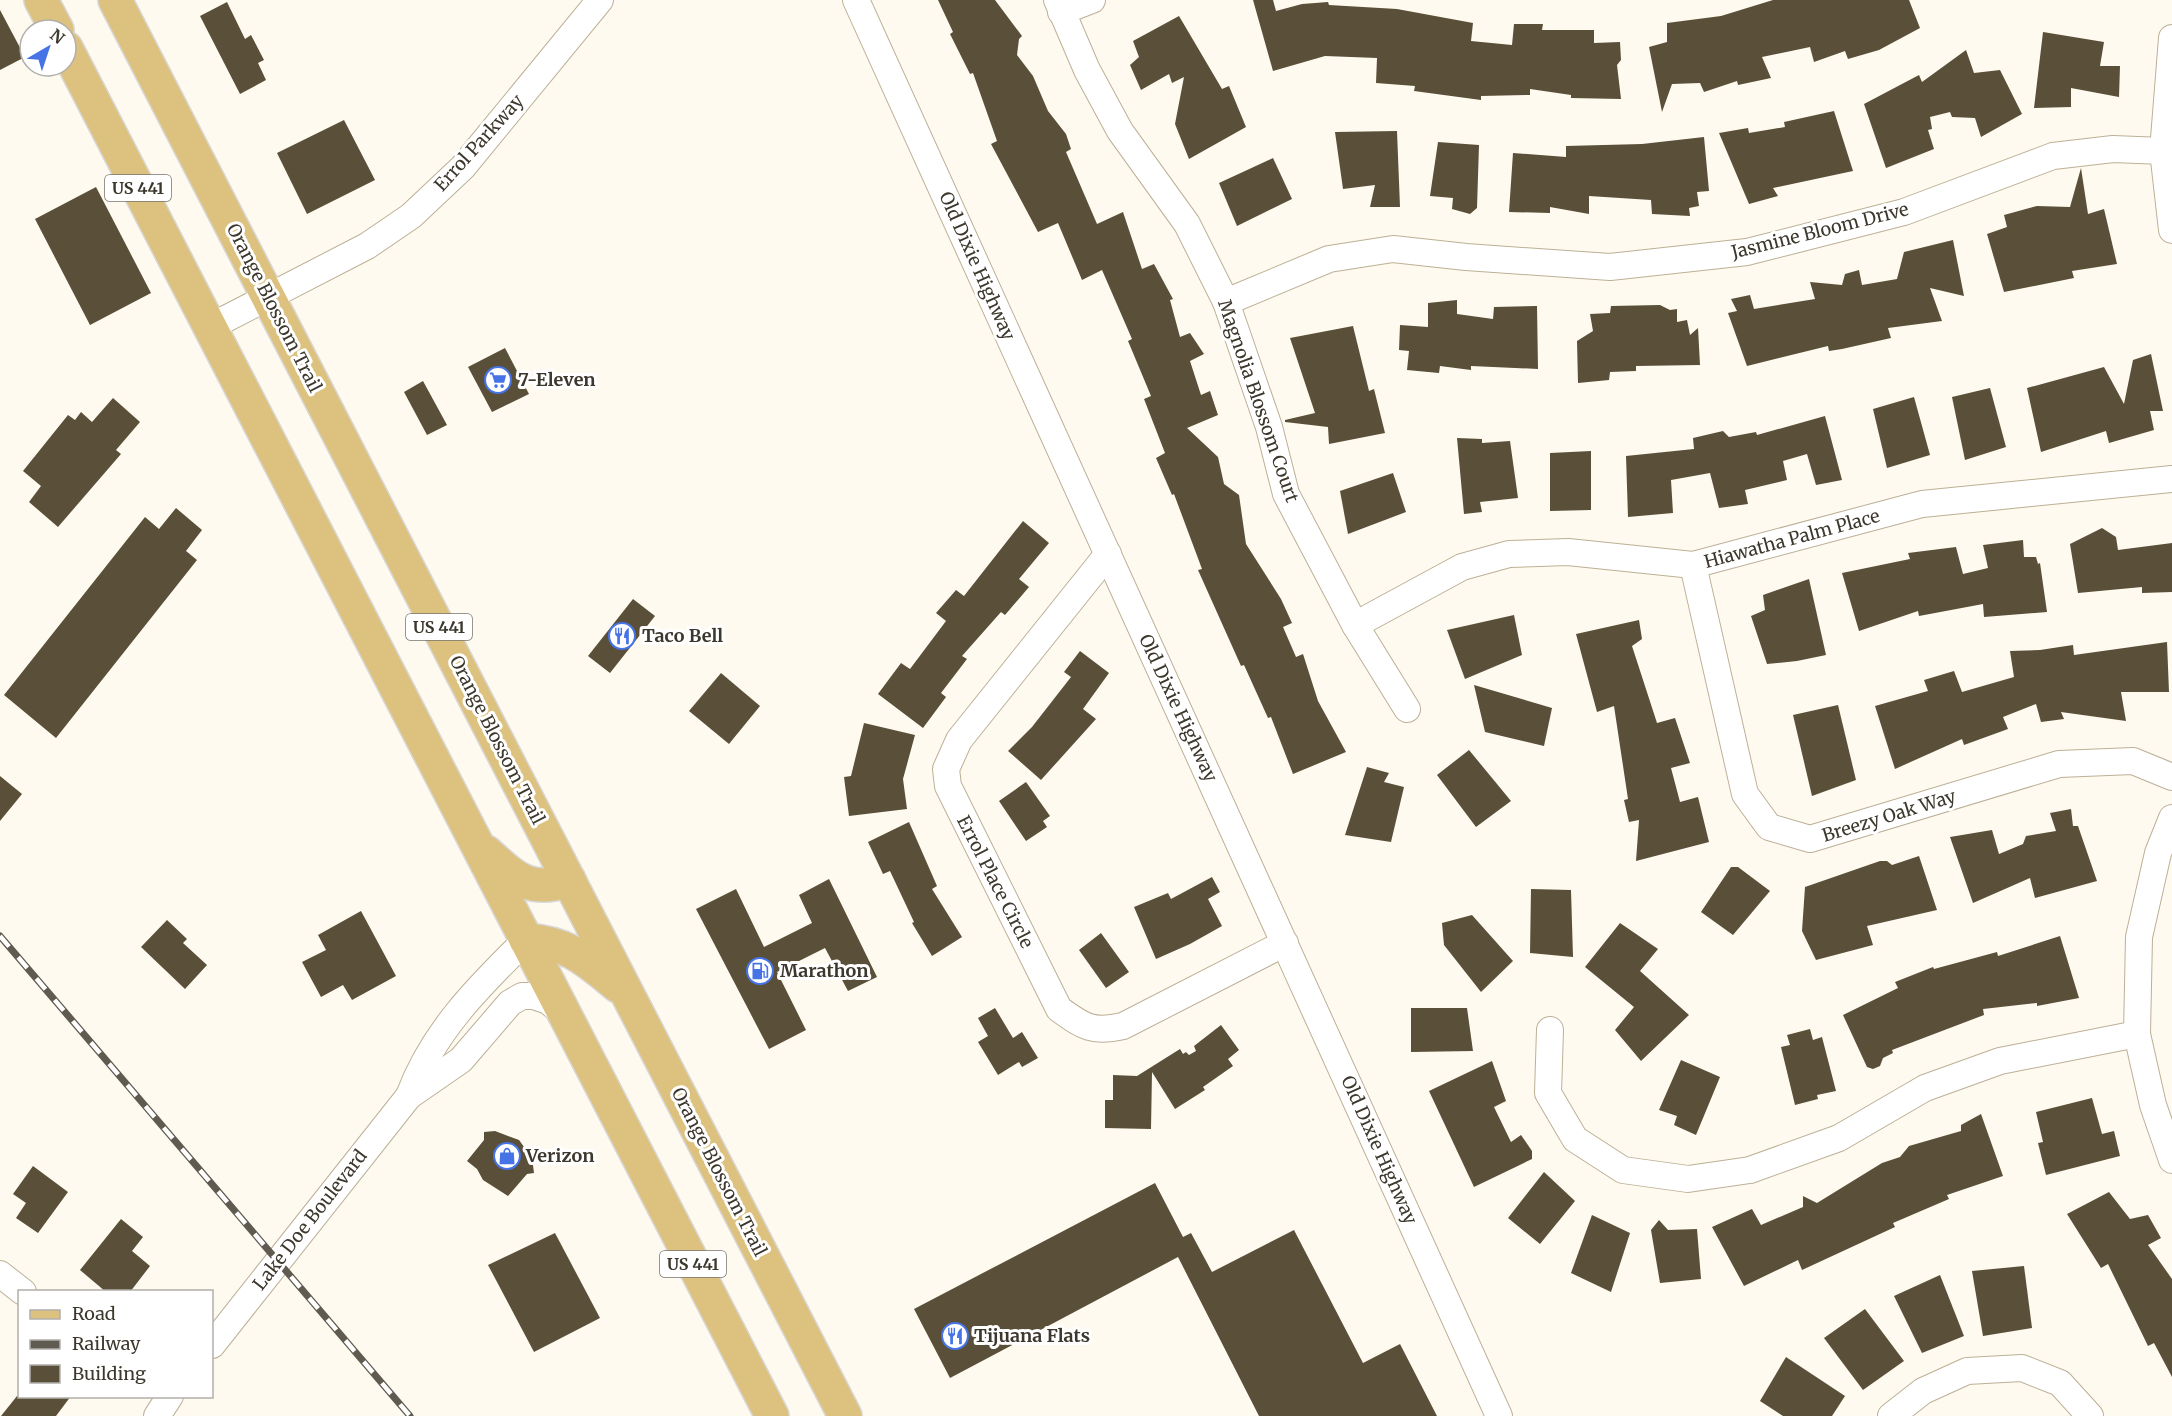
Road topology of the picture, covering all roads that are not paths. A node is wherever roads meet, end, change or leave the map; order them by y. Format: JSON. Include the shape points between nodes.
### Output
{"nodes":[{"id":1,"x":41,"y":0,"type":"edge"},
{"id":2,"x":115,"y":0,"type":"edge"},
{"id":3,"x":600,"y":0,"type":"edge"},
{"id":4,"x":856,"y":0,"type":"edge"},
{"id":5,"x":1092,"y":0,"type":"edge"},
{"id":6,"x":1059,"y":6,"type":"edge"},
{"id":7,"x":51,"y":18,"type":"edge"},
{"id":8,"x":2172,"y":38,"type":"edge"},
{"id":9,"x":78,"y":71,"type":"edge"},
{"id":10,"x":2163,"y":151,"type":"junction"},
{"id":11,"x":2172,"y":230,"type":"edge"},
{"id":12,"x":269,"y":297,"type":"junction"},
{"id":13,"x":1226,"y":302,"type":"junction"},
{"id":14,"x":210,"y":327,"type":"junction"},
{"id":15,"x":2172,"y":479,"type":"edge"},
{"id":16,"x":1108,"y":554,"type":"junction"},
{"id":17,"x":1693,"y":565,"type":"junction"},
{"id":18,"x":1355,"y":625,"type":"junction"},
{"id":19,"x":1407,"y":708,"type":"dead end"},
{"id":20,"x":2172,"y":777,"type":"edge"},
{"id":21,"x":2172,"y":818,"type":"edge"},
{"id":22,"x":476,"y":843,"type":"junction"},
{"id":23,"x":569,"y":880,"type":"junction"},
{"id":24,"x":526,"y":940,"type":"junction"},
{"id":25,"x":1285,"y":943,"type":"junction"},
{"id":26,"x":628,"y":996,"type":"junction"},
{"id":27,"x":564,"y":1014,"type":"junction"},
{"id":28,"x":1550,"y":1030,"type":"dead end"},
{"id":29,"x":2137,"y":1034,"type":"junction"},
{"id":30,"x":409,"y":1096,"type":"junction"},
{"id":31,"x":2172,"y":1160,"type":"edge"},
{"id":32,"x":0,"y":1274,"type":"edge"},
{"id":33,"x":20,"y":1290,"type":"edge"},
{"id":34,"x":213,"y":1344,"type":"edge"},
{"id":35,"x":772,"y":1416,"type":"edge"},
{"id":36,"x":845,"y":1416,"type":"edge"},
{"id":37,"x":1499,"y":1416,"type":"edge"},
{"id":38,"x":1891,"y":1416,"type":"edge"},
{"id":39,"x":2090,"y":1416,"type":"edge"}],
"edges":[{"from":1,"to":7,"type":"main road"},
{"from":2,"to":12,"type":"main road","name":"Orange Blossom Trail","number":"US 441"},
{"from":3,"to":12,"type":"street","name":"Errol Parkway","via":[[463,167],[411,216],[367,246]]},
{"from":4,"to":16,"type":"street","name":"Old Dixie Highway"},
{"from":5,"to":6,"type":"street"},
{"from":6,"to":13,"type":"street","name":"Magnolia Blossom Court","via":[[1120,131],[1187,224]]},
{"from":8,"to":10,"type":"street"},
{"from":9,"to":14,"type":"main road","number":"US 441"},
{"from":10,"to":11,"type":"street"},
{"from":10,"to":13,"type":"street","name":"Jasmine Bloom Drive","via":[[2113,149],[2053,156],[1904,212],[1747,252],[1610,267],[1393,249],[1329,259]]},
{"from":12,"to":14,"type":"street","name":"Errol Parkway"},
{"from":12,"to":23,"type":"main road","name":"Orange Blossom Trail","number":"US 441"},
{"from":13,"to":18,"type":"street","name":"Magnolia Blossom Court","via":[[1269,427],[1286,494]]},
{"from":14,"to":22,"type":"main road","number":"US 441"},
{"from":15,"to":17,"type":"street","name":"Hiawatha Palm Place","via":[[1922,504]]},
{"from":16,"to":25,"type":"street","name":"Old Dixie Highway"},
{"from":16,"to":25,"type":"street","name":"Errol Place Circle","via":[[959,740],[946,769],[948,786],[1059,1009],[1085,1027],[1104,1030],[1123,1026]]},
{"from":17,"to":18,"type":"street","name":"Hiawatha Palm Place","via":[[1568,552],[1509,554],[1462,567]]},
{"from":17,"to":20,"type":"street","name":"Breezy Oak Way","via":[[1745,795],[1768,827],[1810,839],[2059,764],[2133,761]]},
{"from":18,"to":19,"type":"street","name":"Magnolia Blossom Court"},
{"from":21,"to":29,"type":"street","via":[[2157,853],[2139,937]]},
{"from":22,"to":23,"type":"main road","via":[[516,878],[550,887]]},
{"from":22,"to":24,"type":"main road","number":"US 441"},
{"from":23,"to":26,"type":"main road","name":"Orange Blossom Trail","number":"US 441"},
{"from":24,"to":26,"type":"main road","via":[[556,944],[581,956]]},
{"from":24,"to":27,"type":"main road","number":"US 441"},
{"from":24,"to":30,"type":"street","name":"Lake Doe Boulevard","via":[[445,1027],[420,1067]]},
{"from":25,"to":37,"type":"street","name":"Old Dixie Highway"},
{"from":26,"to":36,"type":"main road","name":"Orange Blossom Trail","number":"US 441"},
{"from":27,"to":30,"type":"street","name":"Lake Doe Boulevard","via":[[548,1001],[522,996],[510,1003],[461,1060]]},
{"from":27,"to":35,"type":"main road","number":"US 441"},
{"from":28,"to":29,"type":"street","via":[[1548,1093],[1575,1139],[1623,1170],[1688,1179],[1750,1170],[1839,1138],[1925,1088],[2000,1061]]},
{"from":29,"to":31,"type":"street","via":[[2153,1106]]},
{"from":30,"to":34,"type":"street","name":"Lake Doe Boulevard"},
{"from":32,"to":33,"type":"street"},
{"from":38,"to":39,"type":"street","via":[[1923,1391],[1967,1371],[2022,1368],[2060,1383]]}]}
